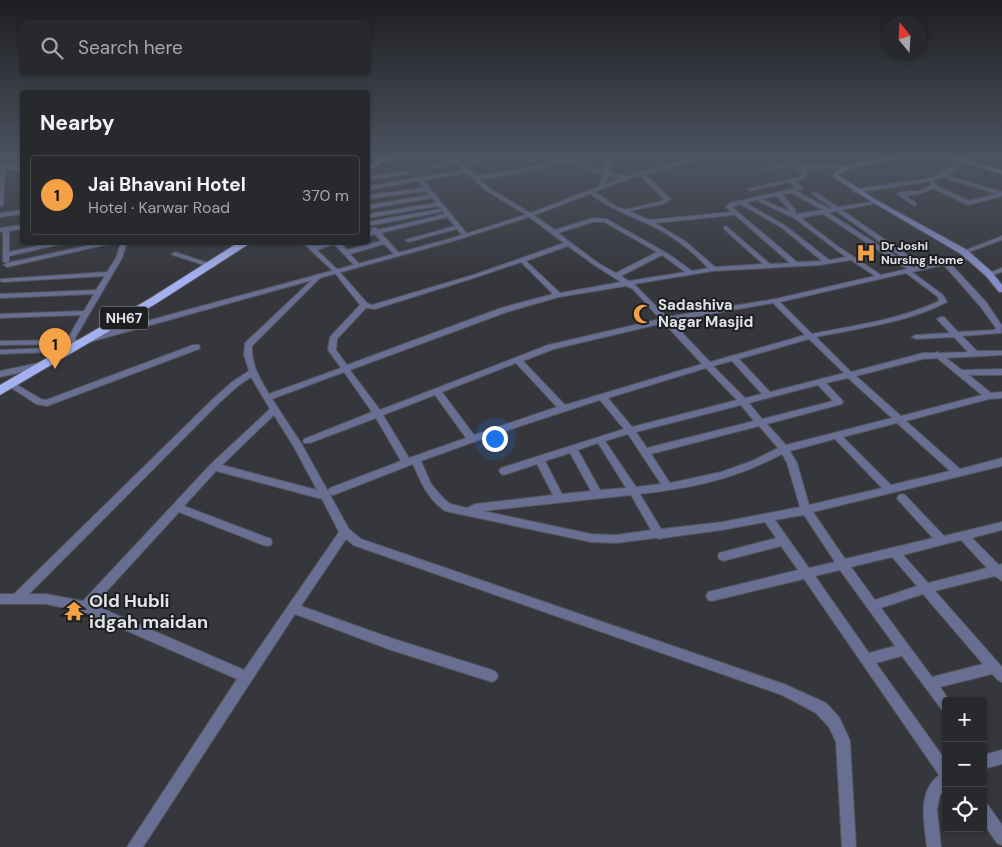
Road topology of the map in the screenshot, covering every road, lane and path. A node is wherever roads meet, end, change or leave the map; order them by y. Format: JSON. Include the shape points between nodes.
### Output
{"nodes":[{"id":1,"x":425,"y":198,"type":"edge"},
{"id":2,"x":435,"y":198,"type":"edge"},
{"id":3,"x":501,"y":198,"type":"edge"},
{"id":4,"x":574,"y":198,"type":"edge"},
{"id":5,"x":599,"y":198,"type":"edge"},
{"id":6,"x":666,"y":198,"type":"edge"},
{"id":7,"x":758,"y":198,"type":"joint"},
{"id":8,"x":782,"y":198,"type":"edge"},
{"id":9,"x":803,"y":198,"type":"edge"},
{"id":10,"x":820,"y":198,"type":"edge"},
{"id":11,"x":868,"y":198,"type":"edge"},
{"id":12,"x":905,"y":198,"type":"edge"},
{"id":13,"x":958,"y":198,"type":"edge"},
{"id":14,"x":987,"y":198,"type":"edge"},
{"id":15,"x":741,"y":202,"type":"junction"},
{"id":16,"x":876,"y":202,"type":"junction"},
{"id":17,"x":440,"y":204,"type":"junction"},
{"id":18,"x":914,"y":204,"type":"dead end"},
{"id":19,"x":370,"y":207,"type":"edge"},
{"id":20,"x":838,"y":210,"type":"junction"},
{"id":21,"x":621,"y":211,"type":"junction"},
{"id":22,"x":20,"y":212,"type":"edge"},
{"id":23,"x":448,"y":212,"type":"junction"},
{"id":24,"x":827,"y":212,"type":"junction"},
{"id":25,"x":735,"y":213,"type":"junction"},
{"id":26,"x":0,"y":215,"type":"edge"},
{"id":27,"x":370,"y":215,"type":"edge"},
{"id":28,"x":530,"y":215,"type":"junction"},
{"id":29,"x":794,"y":216,"type":"junction"},
{"id":30,"x":650,"y":222,"type":"junction"},
{"id":31,"x":370,"y":224,"type":"edge"},
{"id":32,"x":370,"y":225,"type":"edge"},
{"id":33,"x":20,"y":227,"type":"edge"},
{"id":34,"x":458,"y":227,"type":"junction"},
{"id":35,"x":726,"y":228,"type":"dead end"},
{"id":36,"x":3,"y":229,"type":"edge"},
{"id":37,"x":376,"y":231,"type":"junction"},
{"id":38,"x":370,"y":233,"type":"edge"},
{"id":39,"x":553,"y":233,"type":"junction"},
{"id":40,"x":465,"y":235,"type":"junction"},
{"id":41,"x":1002,"y":238,"type":"edge"},
{"id":42,"x":408,"y":240,"type":"dead end"},
{"id":43,"x":384,"y":242,"type":"junction"},
{"id":44,"x":568,"y":244,"type":"junction"},
{"id":45,"x":53,"y":245,"type":"edge"},
{"id":46,"x":103,"y":245,"type":"edge"},
{"id":47,"x":125,"y":245,"type":"edge"},
{"id":48,"x":243,"y":245,"type":"edge"},
{"id":49,"x":308,"y":245,"type":"edge"},
{"id":50,"x":325,"y":245,"type":"edge"},
{"id":51,"x":338,"y":245,"type":"edge"},
{"id":52,"x":312,"y":249,"type":"junction"},
{"id":53,"x":661,"y":252,"type":"junction"},
{"id":54,"x":345,"y":253,"type":"junction"},
{"id":55,"x":175,"y":254,"type":"dead end"},
{"id":56,"x":397,"y":254,"type":"junction"},
{"id":57,"x":967,"y":254,"type":"junction"},
{"id":58,"x":6,"y":255,"type":"junction"},
{"id":59,"x":852,"y":258,"type":"junction"},
{"id":60,"x":522,"y":260,"type":"junction"},
{"id":61,"x":828,"y":262,"type":"junction"},
{"id":62,"x":946,"y":263,"type":"junction"},
{"id":63,"x":794,"y":264,"type":"junction"},
{"id":64,"x":357,"y":265,"type":"junction"},
{"id":65,"x":212,"y":266,"type":"junction"},
{"id":66,"x":769,"y":266,"type":"junction"},
{"id":67,"x":922,"y":268,"type":"junction"},
{"id":68,"x":5,"y":269,"type":"edge"},
{"id":69,"x":713,"y":269,"type":"junction"},
{"id":70,"x":910,"y":270,"type":"junction"},
{"id":71,"x":1002,"y":270,"type":"edge"},
{"id":72,"x":336,"y":271,"type":"junction"},
{"id":73,"x":691,"y":273,"type":"junction"},
{"id":74,"x":110,"y":274,"type":"junction"},
{"id":75,"x":989,"y":274,"type":"junction"},
{"id":76,"x":319,"y":276,"type":"junction"},
{"id":77,"x":616,"y":276,"type":"junction"},
{"id":78,"x":880,"y":277,"type":"junction"},
{"id":79,"x":2,"y":282,"type":"edge"},
{"id":80,"x":628,"y":284,"type":"junction"},
{"id":81,"x":1002,"y":290,"type":"edge"},
{"id":82,"x":100,"y":292,"type":"junction"},
{"id":83,"x":558,"y":295,"type":"junction"},
{"id":84,"x":0,"y":296,"type":"edge"},
{"id":85,"x":775,"y":301,"type":"junction"},
{"id":86,"x":364,"y":305,"type":"junction"},
{"id":87,"x":86,"y":312,"type":"junction"},
{"id":88,"x":0,"y":316,"type":"edge"},
{"id":89,"x":941,"y":319,"type":"dead end"},
{"id":90,"x":665,"y":320,"type":"junction"},
{"id":91,"x":1001,"y":328,"type":"edge"},
{"id":92,"x":957,"y":334,"type":"junction"},
{"id":93,"x":810,"y":336,"type":"junction"},
{"id":94,"x":916,"y":337,"type":"dead end"},
{"id":95,"x":84,"y":341,"type":"junction"},
{"id":96,"x":0,"y":343,"type":"edge"},
{"id":97,"x":70,"y":345,"type":"junction"},
{"id":98,"x":196,"y":347,"type":"dead end"},
{"id":99,"x":0,"y":352,"type":"edge"},
{"id":100,"x":974,"y":353,"type":"junction"},
{"id":101,"x":1002,"y":353,"type":"edge"},
{"id":102,"x":937,"y":354,"type":"junction"},
{"id":103,"x":734,"y":357,"type":"junction"},
{"id":104,"x":518,"y":360,"type":"junction"},
{"id":105,"x":43,"y":365,"type":"junction"},
{"id":106,"x":707,"y":365,"type":"junction"},
{"id":107,"x":344,"y":368,"type":"junction"},
{"id":108,"x":253,"y":372,"type":"junction"},
{"id":109,"x":1002,"y":372,"type":"edge"},
{"id":110,"x":960,"y":373,"type":"junction"},
{"id":111,"x":0,"y":374,"type":"edge"},
{"id":112,"x":849,"y":374,"type":"junction"},
{"id":113,"x":820,"y":382,"type":"junction"},
{"id":114,"x":11,"y":385,"type":"junction"},
{"id":115,"x":0,"y":392,"type":"edge"},
{"id":116,"x":436,"y":392,"type":"junction"},
{"id":117,"x":768,"y":395,"type":"junction"},
{"id":118,"x":1002,"y":395,"type":"edge"},
{"id":119,"x":602,"y":396,"type":"junction"},
{"id":120,"x":989,"y":396,"type":"junction"},
{"id":121,"x":267,"y":398,"type":"junction"},
{"id":122,"x":743,"y":402,"type":"junction"},
{"id":123,"x":562,"y":407,"type":"junction"},
{"id":124,"x":275,"y":409,"type":"junction"},
{"id":125,"x":378,"y":414,"type":"junction"},
{"id":126,"x":898,"y":418,"type":"junction"},
{"id":127,"x":760,"y":422,"type":"junction"},
{"id":128,"x":630,"y":430,"type":"junction"},
{"id":129,"x":836,"y":435,"type":"junction"},
{"id":130,"x":472,"y":439,"type":"junction"},
{"id":131,"x":600,"y":440,"type":"junction"},
{"id":132,"x":307,"y":441,"type":"dead end"},
{"id":133,"x":573,"y":449,"type":"junction"},
{"id":134,"x":784,"y":449,"type":"junction"},
{"id":135,"x":645,"y":452,"type":"junction"},
{"id":136,"x":540,"y":460,"type":"junction"},
{"id":137,"x":411,"y":461,"type":"junction"},
{"id":138,"x":1002,"y":462,"type":"edge"},
{"id":139,"x":214,"y":467,"type":"junction"},
{"id":140,"x":504,"y":471,"type":"dead end"},
{"id":141,"x":957,"y":472,"type":"junction"},
{"id":142,"x":668,"y":487,"type":"junction"},
{"id":143,"x":633,"y":490,"type":"junction"},
{"id":144,"x":890,"y":490,"type":"junction"},
{"id":145,"x":329,"y":493,"type":"junction"},
{"id":146,"x":597,"y":494,"type":"junction"},
{"id":147,"x":559,"y":498,"type":"junction"},
{"id":148,"x":902,"y":498,"type":"dead end"},
{"id":149,"x":177,"y":507,"type":"junction"},
{"id":150,"x":806,"y":510,"type":"junction"},
{"id":151,"x":469,"y":512,"type":"junction"},
{"id":152,"x":767,"y":518,"type":"junction"},
{"id":153,"x":1002,"y":526,"type":"edge"},
{"id":154,"x":345,"y":532,"type":"junction"},
{"id":155,"x":659,"y":534,"type":"junction"},
{"id":156,"x":962,"y":535,"type":"junction"},
{"id":157,"x":940,"y":540,"type":"junction"},
{"id":158,"x":784,"y":541,"type":"junction"},
{"id":159,"x":267,"y":542,"type":"dead end"},
{"id":160,"x":894,"y":552,"type":"junction"},
{"id":161,"x":723,"y":556,"type":"dead end"},
{"id":162,"x":843,"y":565,"type":"junction"},
{"id":163,"x":1000,"y":572,"type":"edge"},
{"id":164,"x":807,"y":573,"type":"junction"},
{"id":165,"x":926,"y":588,"type":"junction"},
{"id":166,"x":712,"y":596,"type":"dead end"},
{"id":167,"x":0,"y":599,"type":"edge"},
{"id":168,"x":16,"y":599,"type":"junction"},
{"id":169,"x":873,"y":606,"type":"junction"},
{"id":170,"x":85,"y":607,"type":"junction"},
{"id":171,"x":293,"y":608,"type":"junction"},
{"id":172,"x":905,"y":648,"type":"junction"},
{"id":173,"x":867,"y":659,"type":"junction"},
{"id":174,"x":998,"y":672,"type":"edge"},
{"id":175,"x":492,"y":676,"type":"dead end"},
{"id":176,"x":246,"y":677,"type":"junction"},
{"id":177,"x":929,"y":684,"type":"junction"},
{"id":178,"x":942,"y":701,"type":"edge"},
{"id":179,"x":1002,"y":757,"type":"edge"},
{"id":180,"x":987,"y":760,"type":"edge"},
{"id":181,"x":942,"y":767,"type":"edge"},
{"id":182,"x":942,"y":781,"type":"edge"},
{"id":183,"x":987,"y":816,"type":"edge"},
{"id":184,"x":1002,"y":838,"type":"edge"},
{"id":185,"x":134,"y":847,"type":"edge"},
{"id":186,"x":849,"y":847,"type":"edge"},
{"id":187,"x":934,"y":847,"type":"edge"}],
"edges":[{"from":1,"to":19,"type":"street"},
{"from":2,"to":17,"type":"street"},
{"from":3,"to":28,"type":"street"},
{"from":4,"to":28,"type":"street"},
{"from":5,"to":21,"type":"street"},
{"from":6,"to":21,"type":"street","via":[[661,203]]},
{"from":7,"to":15,"type":"street"},
{"from":7,"to":29,"type":"street"},
{"from":8,"to":29,"type":"street"},
{"from":9,"to":24,"type":"street"},
{"from":10,"to":20,"type":"street"},
{"from":11,"to":16,"type":"main road"},
{"from":12,"to":18,"type":"street"},
{"from":13,"to":14,"type":"street","via":[[968,202]]},
{"from":15,"to":25,"type":"street","via":[[729,205]]},
{"from":15,"to":61,"type":"street","via":[[778,223]]},
{"from":16,"to":20,"type":"street"},
{"from":16,"to":57,"type":"main road"},
{"from":17,"to":23,"type":"street"},
{"from":17,"to":27,"type":"street"},
{"from":20,"to":24,"type":"street"},
{"from":20,"to":67,"type":"street"},
{"from":21,"to":30,"type":"street"},
{"from":22,"to":26,"type":"street"},
{"from":23,"to":31,"type":"street"},
{"from":23,"to":34,"type":"street"},
{"from":23,"to":37,"type":"street"},
{"from":24,"to":29,"type":"street"},
{"from":24,"to":70,"type":"street"},
{"from":25,"to":30,"type":"street"},
{"from":25,"to":63,"type":"street"},
{"from":28,"to":39,"type":"street"},
{"from":28,"to":40,"type":"street"},
{"from":29,"to":59,"type":"street"},
{"from":30,"to":69,"type":"street","via":[[683,242]]},
{"from":32,"to":37,"type":"street"},
{"from":33,"to":36,"type":"street"},
{"from":34,"to":40,"type":"street"},
{"from":34,"to":42,"type":"street"},
{"from":35,"to":66,"type":"street"},
{"from":36,"to":58,"type":"street"},
{"from":37,"to":38,"type":"street"},
{"from":37,"to":43,"type":"street"},
{"from":39,"to":44,"type":"street"},
{"from":39,"to":53,"type":"street","via":[[593,220],[605,220]]},
{"from":40,"to":56,"type":"street"},
{"from":41,"to":57,"type":"street"},
{"from":43,"to":54,"type":"street"},
{"from":43,"to":56,"type":"street"},
{"from":44,"to":60,"type":"street"},
{"from":44,"to":77,"type":"street"},
{"from":45,"to":58,"type":"street"},
{"from":46,"to":68,"type":"street"},
{"from":47,"to":74,"type":"street"},
{"from":48,"to":65,"type":"highway","number":"NH67"},
{"from":49,"to":52,"type":"street"},
{"from":50,"to":52,"type":"street"},
{"from":51,"to":54,"type":"street"},
{"from":52,"to":72,"type":"street"},
{"from":53,"to":73,"type":"street"},
{"from":53,"to":77,"type":"street"},
{"from":54,"to":64,"type":"street"},
{"from":55,"to":65,"type":"street"},
{"from":56,"to":64,"type":"street"},
{"from":57,"to":62,"type":"street"},
{"from":57,"to":75,"type":"main road"},
{"from":58,"to":68,"type":"street"},
{"from":59,"to":61,"type":"street"},
{"from":59,"to":78,"type":"street"},
{"from":60,"to":83,"type":"street"},
{"from":60,"to":86,"type":"street","via":[[378,306]]},
{"from":61,"to":63,"type":"street"},
{"from":62,"to":67,"type":"street"},
{"from":62,"to":91,"type":"street"},
{"from":63,"to":66,"type":"street"},
{"from":64,"to":72,"type":"street"},
{"from":65,"to":95,"type":"highway","number":"NH67"},
{"from":66,"to":69,"type":"street"},
{"from":67,"to":70,"type":"street"},
{"from":68,"to":79,"type":"street"},
{"from":69,"to":73,"type":"street"},
{"from":70,"to":78,"type":"street"},
{"from":70,"to":93,"type":"street","via":[[944,302],[897,319]]},
{"from":71,"to":75,"type":"street"},
{"from":72,"to":76,"type":"street"},
{"from":72,"to":86,"type":"street"},
{"from":73,"to":80,"type":"street"},
{"from":74,"to":79,"type":"street"},
{"from":74,"to":82,"type":"street"},
{"from":75,"to":81,"type":"main road"},
{"from":76,"to":95,"type":"street"},
{"from":76,"to":108,"type":"street","via":[[248,345],[246,350]]},
{"from":77,"to":80,"type":"street"},
{"from":78,"to":85,"type":"street"},
{"from":80,"to":83,"type":"street"},
{"from":80,"to":90,"type":"street","via":[[642,294]]},
{"from":82,"to":84,"type":"street"},
{"from":82,"to":87,"type":"street"},
{"from":83,"to":107,"type":"street","via":[[504,310]]},
{"from":85,"to":90,"type":"street"},
{"from":85,"to":93,"type":"street"},
{"from":86,"to":107,"type":"street","via":[[331,344]]},
{"from":87,"to":88,"type":"street"},
{"from":87,"to":97,"type":"street"},
{"from":89,"to":92,"type":"street"},
{"from":90,"to":104,"type":"street","via":[[590,336]]},
{"from":90,"to":106,"type":"street"},
{"from":91,"to":92,"type":"street","via":[[994,332]]},
{"from":92,"to":94,"type":"street"},
{"from":92,"to":100,"type":"street"},
{"from":93,"to":103,"type":"street"},
{"from":93,"to":112,"type":"street"},
{"from":95,"to":97,"type":"highway","number":"NH67"},
{"from":96,"to":97,"type":"street"},
{"from":97,"to":99,"type":"street"},
{"from":97,"to":105,"type":"highway","number":"NH67"},
{"from":98,"to":114,"type":"street","via":[[47,403],[39,402]]},
{"from":100,"to":101,"type":"street"},
{"from":100,"to":102,"type":"street"},
{"from":102,"to":110,"type":"street"},
{"from":102,"to":112,"type":"street"},
{"from":103,"to":106,"type":"street"},
{"from":103,"to":117,"type":"street"},
{"from":104,"to":116,"type":"street"},
{"from":104,"to":123,"type":"street"},
{"from":105,"to":111,"type":"street"},
{"from":105,"to":114,"type":"highway","number":"NH67"},
{"from":106,"to":119,"type":"street"},
{"from":106,"to":122,"type":"street"},
{"from":107,"to":121,"type":"street"},
{"from":107,"to":125,"type":"street"},
{"from":108,"to":121,"type":"street"},
{"from":108,"to":168,"type":"street","via":[[217,400]]},
{"from":109,"to":110,"type":"street"},
{"from":110,"to":120,"type":"street"},
{"from":112,"to":113,"type":"street"},
{"from":112,"to":126,"type":"street"},
{"from":113,"to":117,"type":"street"},
{"from":113,"to":127,"type":"street","via":[[839,402]]},
{"from":114,"to":115,"type":"highway","number":"NH67"},
{"from":116,"to":125,"type":"street"},
{"from":116,"to":130,"type":"street"},
{"from":117,"to":122,"type":"street"},
{"from":118,"to":120,"type":"street"},
{"from":119,"to":123,"type":"street"},
{"from":119,"to":128,"type":"street"},
{"from":120,"to":126,"type":"street"},
{"from":121,"to":124,"type":"street"},
{"from":122,"to":127,"type":"street"},
{"from":122,"to":128,"type":"street"},
{"from":123,"to":130,"type":"street"},
{"from":124,"to":139,"type":"street"},
{"from":124,"to":145,"type":"street"},
{"from":125,"to":132,"type":"street"},
{"from":125,"to":137,"type":"street"},
{"from":126,"to":129,"type":"street"},
{"from":126,"to":141,"type":"street"},
{"from":127,"to":134,"type":"street"},
{"from":127,"to":135,"type":"street"},
{"from":128,"to":131,"type":"street"},
{"from":128,"to":135,"type":"street"},
{"from":129,"to":134,"type":"street"},
{"from":129,"to":144,"type":"street"},
{"from":130,"to":137,"type":"street"},
{"from":131,"to":133,"type":"street"},
{"from":131,"to":143,"type":"street"},
{"from":133,"to":136,"type":"street"},
{"from":133,"to":146,"type":"street"},
{"from":134,"to":142,"type":"street","via":[[722,476]]},
{"from":134,"to":150,"type":"street","via":[[792,463]]},
{"from":135,"to":142,"type":"street"},
{"from":136,"to":140,"type":"street"},
{"from":136,"to":147,"type":"street"},
{"from":137,"to":145,"type":"street"},
{"from":137,"to":151,"type":"street","via":[[438,501],[449,508]]},
{"from":138,"to":141,"type":"street"},
{"from":139,"to":145,"type":"street"},
{"from":139,"to":149,"type":"street"},
{"from":141,"to":144,"type":"street"},
{"from":142,"to":143,"type":"street"},
{"from":143,"to":146,"type":"street"},
{"from":143,"to":155,"type":"street"},
{"from":144,"to":150,"type":"street"},
{"from":145,"to":154,"type":"street"},
{"from":146,"to":147,"type":"street"},
{"from":147,"to":151,"type":"street","via":[[476,508]]},
{"from":148,"to":157,"type":"street"},
{"from":149,"to":159,"type":"street"},
{"from":149,"to":170,"type":"street"},
{"from":150,"to":152,"type":"street"},
{"from":150,"to":162,"type":"street"},
{"from":151,"to":155,"type":"street","via":[[591,538]]},
{"from":152,"to":155,"type":"street"},
{"from":152,"to":158,"type":"street"},
{"from":153,"to":156,"type":"street"},
{"from":154,"to":171,"type":"street"},
{"from":154,"to":186,"type":"street","via":[[357,542],[784,690],[821,708],[834,722],[842,741]]},
{"from":156,"to":157,"type":"street"},
{"from":156,"to":163,"type":"street"},
{"from":157,"to":160,"type":"street"},
{"from":158,"to":161,"type":"street"},
{"from":158,"to":164,"type":"street"},
{"from":160,"to":162,"type":"street"},
{"from":160,"to":165,"type":"street"},
{"from":162,"to":164,"type":"street"},
{"from":162,"to":169,"type":"street"},
{"from":163,"to":165,"type":"street"},
{"from":164,"to":166,"type":"street"},
{"from":164,"to":173,"type":"street"},
{"from":165,"to":169,"type":"street"},
{"from":165,"to":174,"type":"street"},
{"from":167,"to":168,"type":"street"},
{"from":168,"to":170,"type":"street","via":[[46,598]]},
{"from":169,"to":172,"type":"street"},
{"from":170,"to":176,"type":"street"},
{"from":171,"to":175,"type":"street"},
{"from":171,"to":176,"type":"street"},
{"from":172,"to":173,"type":"street"},
{"from":172,"to":177,"type":"street"},
{"from":173,"to":181,"type":"street"},
{"from":174,"to":177,"type":"street"},
{"from":176,"to":185,"type":"street"},
{"from":177,"to":178,"type":"street"},
{"from":179,"to":180,"type":"street"},
{"from":182,"to":187,"type":"street","via":[[933,792],[930,806]]},
{"from":183,"to":184,"type":"street"}]}
